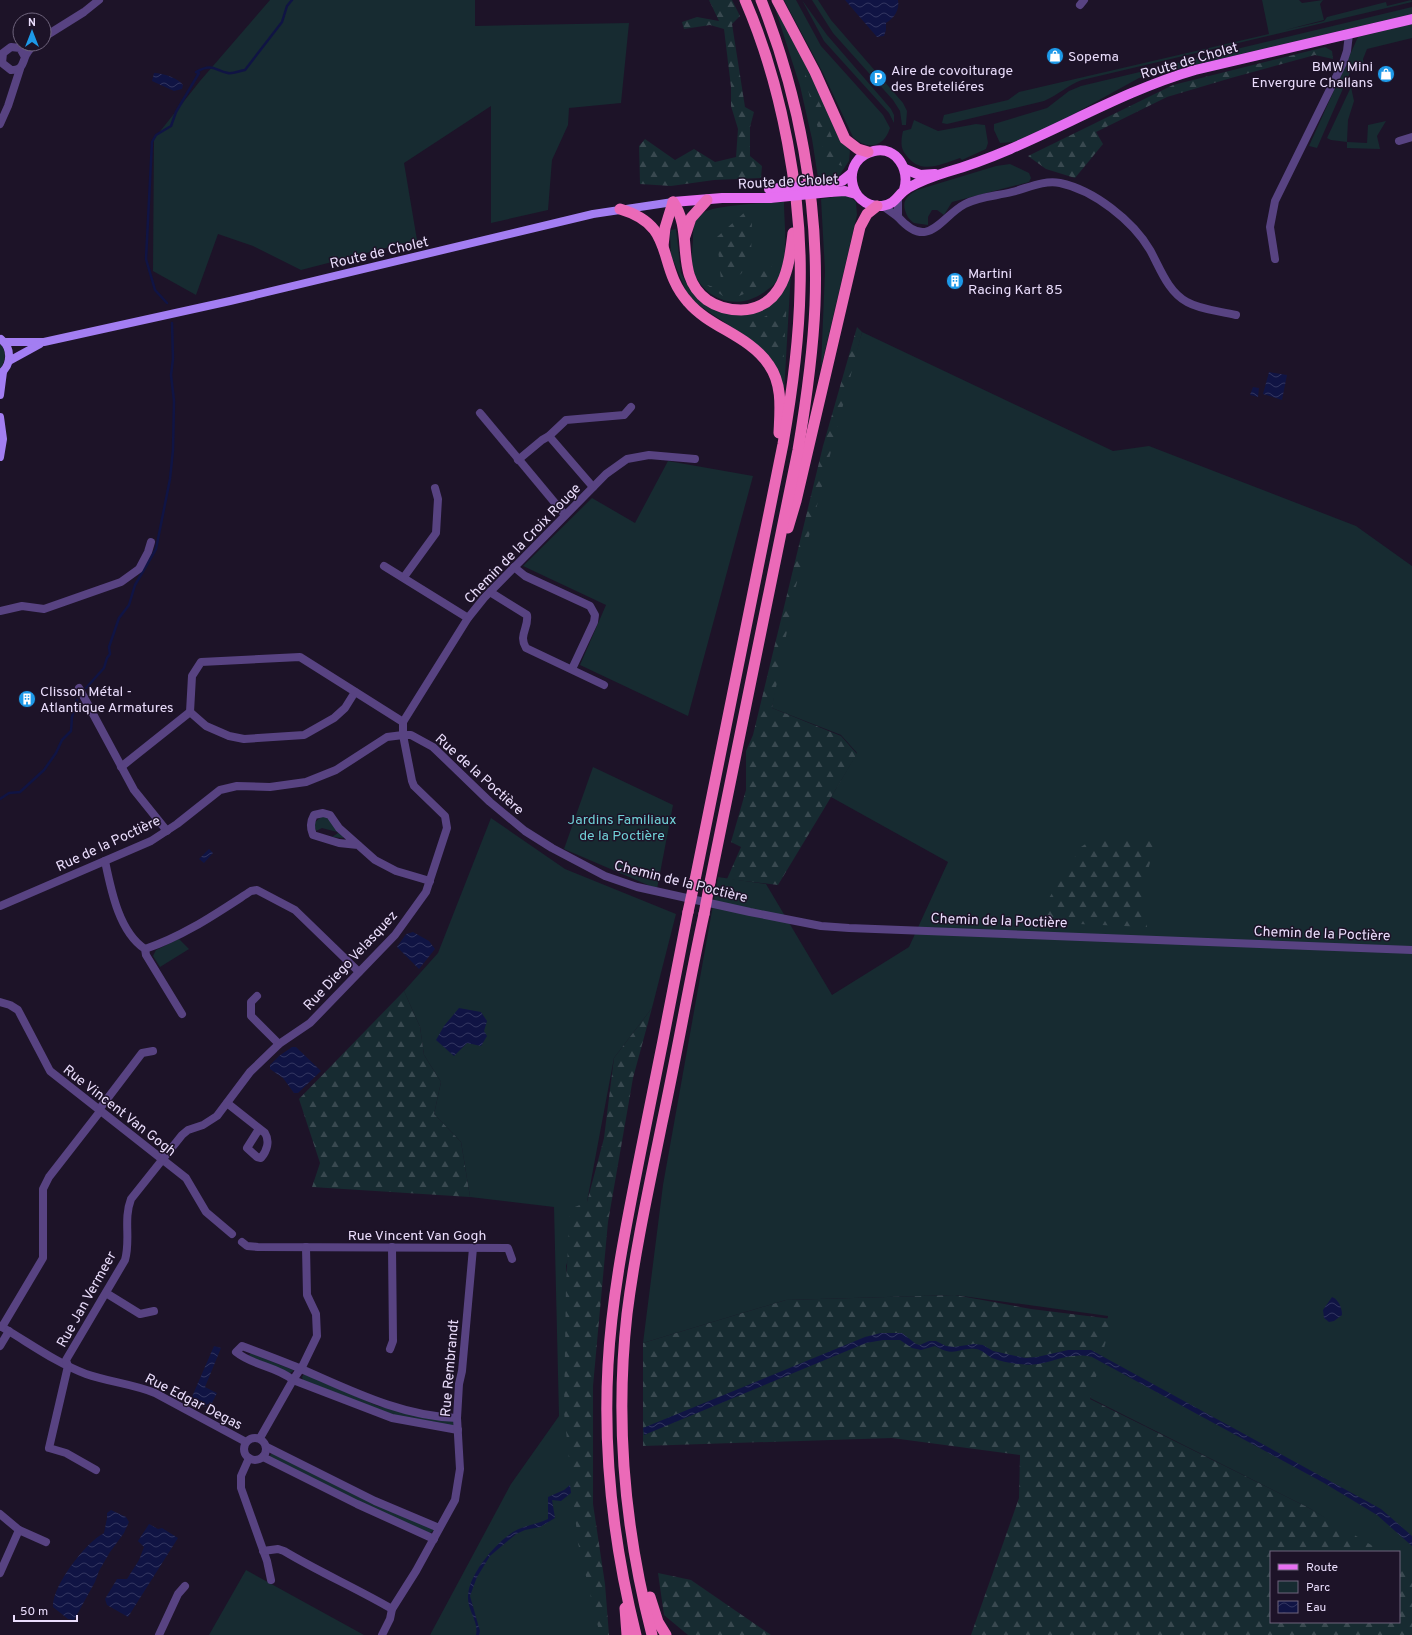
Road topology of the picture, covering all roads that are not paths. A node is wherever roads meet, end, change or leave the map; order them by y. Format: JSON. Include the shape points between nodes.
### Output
{"nodes":[{"id":1,"x":99,"y":0,"type":"edge"},
{"id":2,"x":744,"y":0,"type":"edge"},
{"id":3,"x":761,"y":0,"type":"edge"},
{"id":4,"x":777,"y":0,"type":"edge"},
{"id":5,"x":1412,"y":19,"type":"edge"},
{"id":6,"x":52,"y":32,"type":"edge"},
{"id":7,"x":1349,"y":34,"type":"junction"},
{"id":8,"x":3,"y":49,"type":"edge"},
{"id":9,"x":22,"y":52,"type":"edge"},
{"id":10,"x":28,"y":52,"type":"edge"},
{"id":11,"x":25,"y":57,"type":"junction"},
{"id":12,"x":1,"y":58,"type":"edge"},
{"id":13,"x":8,"y":69,"type":"junction"},
{"id":14,"x":20,"y":69,"type":"junction"},
{"id":15,"x":13,"y":87,"type":"junction"},
{"id":16,"x":0,"y":124,"type":"edge"},
{"id":17,"x":1412,"y":137,"type":"edge"},
{"id":18,"x":1399,"y":140,"type":"dead end"},
{"id":19,"x":868,"y":152,"type":"junction"},
{"id":20,"x":905,"y":169,"type":"junction"},
{"id":21,"x":852,"y":173,"type":"junction"},
{"id":22,"x":939,"y":174,"type":"junction"},
{"id":23,"x":830,"y":188,"type":"junction"},
{"id":24,"x":856,"y":194,"type":"junction"},
{"id":25,"x":901,"y":194,"type":"junction"},
{"id":26,"x":707,"y":200,"type":"junction"},
{"id":27,"x":673,"y":202,"type":"junction"},
{"id":28,"x":796,"y":205,"type":"junction"},
{"id":29,"x":880,"y":206,"type":"junction"},
{"id":30,"x":620,"y":209,"type":"junction"},
{"id":31,"x":898,"y":217,"type":"junction"},
{"id":32,"x":684,"y":239,"type":"junction"},
{"id":33,"x":663,"y":246,"type":"junction"},
{"id":34,"x":1275,"y":259,"type":"dead end"},
{"id":35,"x":1236,"y":315,"type":"dead end"},
{"id":36,"x":2,"y":340,"type":"edge"},
{"id":37,"x":44,"y":342,"type":"junction"},
{"id":38,"x":9,"y":361,"type":"junction"},
{"id":39,"x":2,"y":373,"type":"edge"},
{"id":40,"x":0,"y":395,"type":"edge"},
{"id":41,"x":630,"y":407,"type":"dead end"},
{"id":42,"x":480,"y":413,"type":"dead end"},
{"id":43,"x":0,"y":417,"type":"edge"},
{"id":44,"x":549,"y":436,"type":"junction"},
{"id":45,"x":0,"y":457,"type":"edge"},
{"id":46,"x":695,"y":459,"type":"dead end"},
{"id":47,"x":518,"y":460,"type":"junction"},
{"id":48,"x":778,"y":473,"type":"junction"},
{"id":49,"x":593,"y":487,"type":"junction"},
{"id":50,"x":435,"y":488,"type":"dead end"},
{"id":51,"x":565,"y":515,"type":"junction"},
{"id":52,"x":151,"y":542,"type":"dead end"},
{"id":53,"x":384,"y":566,"type":"dead end"},
{"id":54,"x":514,"y":567,"type":"junction"},
{"id":55,"x":404,"y":577,"type":"junction"},
{"id":56,"x":772,"y":577,"type":"junction"},
{"id":57,"x":490,"y":592,"type":"junction"},
{"id":58,"x":0,"y":612,"type":"edge"},
{"id":59,"x":468,"y":618,"type":"junction"},
{"id":60,"x":572,"y":669,"type":"junction"},
{"id":61,"x":604,"y":685,"type":"dead end"},
{"id":62,"x":79,"y":688,"type":"dead end"},
{"id":63,"x":355,"y":692,"type":"junction"},
{"id":64,"x":190,"y":712,"type":"junction"},
{"id":65,"x":403,"y":722,"type":"junction"},
{"id":66,"x":403,"y":735,"type":"junction"},
{"id":67,"x":121,"y":767,"type":"junction"},
{"id":68,"x":167,"y":831,"type":"junction"},
{"id":69,"x":358,"y":845,"type":"junction"},
{"id":70,"x":105,"y":860,"type":"junction"},
{"id":71,"x":591,"y":870,"type":"joint"},
{"id":72,"x":430,"y":882,"type":"junction"},
{"id":73,"x":0,"y":906,"type":"edge"},
{"id":74,"x":145,"y":949,"type":"junction"},
{"id":75,"x":1412,"y":950,"type":"edge"},
{"id":76,"x":359,"y":972,"type":"junction"},
{"id":77,"x":257,"y":996,"type":"dead end"},
{"id":78,"x":0,"y":1002,"type":"edge"},
{"id":79,"x":182,"y":1014,"type":"dead end"},
{"id":80,"x":279,"y":1044,"type":"junction"},
{"id":81,"x":153,"y":1051,"type":"dead end"},
{"id":82,"x":227,"y":1103,"type":"junction"},
{"id":83,"x":100,"y":1111,"type":"junction"},
{"id":84,"x":259,"y":1129,"type":"dead end"},
{"id":85,"x":162,"y":1159,"type":"junction"},
{"id":86,"x":232,"y":1234,"type":"dead end"},
{"id":87,"x":242,"y":1242,"type":"dead end"},
{"id":88,"x":306,"y":1247,"type":"junction"},
{"id":89,"x":392,"y":1247,"type":"junction"},
{"id":90,"x":473,"y":1248,"type":"junction"},
{"id":91,"x":512,"y":1259,"type":"dead end"},
{"id":92,"x":106,"y":1293,"type":"junction"},
{"id":93,"x":154,"y":1311,"type":"dead end"},
{"id":94,"x":4,"y":1328,"type":"edge"},
{"id":95,"x":0,"y":1346,"type":"edge"},
{"id":96,"x":390,"y":1349,"type":"dead end"},
{"id":97,"x":68,"y":1366,"type":"junction"},
{"id":98,"x":300,"y":1368,"type":"junction"},
{"id":99,"x":293,"y":1380,"type":"junction"},
{"id":100,"x":457,"y":1418,"type":"junction"},
{"id":101,"x":458,"y":1430,"type":"junction"},
{"id":102,"x":260,"y":1438,"type":"junction"},
{"id":103,"x":246,"y":1442,"type":"junction"},
{"id":104,"x":267,"y":1447,"type":"junction"},
{"id":105,"x":263,"y":1457,"type":"junction"},
{"id":106,"x":249,"y":1458,"type":"junction"},
{"id":107,"x":96,"y":1470,"type":"dead end"},
{"id":108,"x":0,"y":1514,"type":"edge"},
{"id":109,"x":19,"y":1530,"type":"junction"},
{"id":110,"x":436,"y":1533,"type":"junction"},
{"id":111,"x":46,"y":1542,"type":"dead end"},
{"id":112,"x":632,"y":1542,"type":"junction"},
{"id":113,"x":263,"y":1551,"type":"junction"},
{"id":114,"x":0,"y":1573,"type":"edge"},
{"id":115,"x":271,"y":1580,"type":"dead end"},
{"id":116,"x":624,"y":1585,"type":"junction"},
{"id":117,"x":185,"y":1586,"type":"dead end"},
{"id":118,"x":392,"y":1609,"type":"junction"},
{"id":119,"x":159,"y":1635,"type":"edge"},
{"id":120,"x":382,"y":1635,"type":"edge"},
{"id":121,"x":627,"y":1635,"type":"edge"},
{"id":122,"x":636,"y":1635,"type":"edge"},
{"id":123,"x":652,"y":1635,"type":"edge"},
{"id":124,"x":666,"y":1635,"type":"edge"}],
"edges":[{"from":1,"to":6,"type":"street"},
{"from":2,"to":28,"type":"highway","via":[[758,34],[780,111]]},
{"from":3,"to":56,"type":"highway","via":[[778,46],[798,123],[811,207],[815,271],[813,338],[806,400]]},
{"from":4,"to":19,"type":"highway","via":[[815,72],[845,139],[858,149]]},
{"from":5,"to":7,"type":"main road","name":"Route de Cholet"},
{"from":7,"to":22,"type":"main road","name":"Route de Cholet","via":[[1162,80],[1009,151]]},
{"from":7,"to":34,"type":"street","via":[[1343,63],[1275,201],[1270,227]]},
{"from":8,"to":12,"type":"street"},
{"from":9,"to":11,"type":"street"},
{"from":10,"to":11,"type":"street"},
{"from":11,"to":14,"type":"street"},
{"from":12,"to":13,"type":"street"},
{"from":13,"to":14,"type":"street"},
{"from":13,"to":15,"type":"street"},
{"from":14,"to":15,"type":"street"},
{"from":15,"to":16,"type":"street"},
{"from":17,"to":18,"type":"street"},
{"from":19,"to":20,"type":"main road","via":[[876,150],[891,153]]},
{"from":19,"to":21,"type":"main road","via":[[856,162]]},
{"from":20,"to":22,"type":"main road","name":"Route de Cholet","via":[[920,175]]},
{"from":20,"to":25,"type":"main road","via":[[907,179]]},
{"from":21,"to":23,"type":"main road","name":"Route de Cholet"},
{"from":21,"to":24,"type":"main road","via":[[852,184]]},
{"from":22,"to":25,"type":"main road","name":"Route de Cholet"},
{"from":23,"to":24,"type":"main road","name":"Route de Cholet"},
{"from":23,"to":26,"type":"main road","name":"Route de Cholet","bridge":true},
{"from":24,"to":29,"type":"main road","via":[[865,202]]},
{"from":25,"to":29,"type":"main road","via":[[892,203]]},
{"from":25,"to":31,"type":"street"},
{"from":26,"to":27,"type":"main road","name":"Route de Cholet"},
{"from":26,"to":32,"type":"highway","via":[[691,218]]},
{"from":27,"to":30,"type":"main road","name":"Route de Cholet"},
{"from":27,"to":32,"type":"highway","via":[[681,219]]},
{"from":27,"to":33,"type":"highway","via":[[665,228]]},
{"from":28,"to":32,"type":"highway","via":[[790,262],[782,284],[763,305],[733,310],[707,300],[696,290],[689,277]]},
{"from":28,"to":48,"type":"highway","via":[[800,275],[798,329],[791,396]]},
{"from":29,"to":31,"type":"street"},
{"from":29,"to":56,"type":"highway","via":[[867,214],[860,227],[796,501]]},
{"from":30,"to":33,"type":"highway","via":[[650,223]]},
{"from":30,"to":37,"type":"main road","name":"Route de Cholet","via":[[230,302]]},
{"from":31,"to":35,"type":"street","via":[[905,226],[923,232],[944,222],[965,204],[1035,184],[1059,183],[1096,199],[1115,211],[1149,249],[1163,274],[1180,296],[1199,306]]},
{"from":33,"to":48,"type":"highway","via":[[671,275],[688,302],[700,313],[757,351],[769,365],[775,377],[780,407]]},
{"from":36,"to":37,"type":"main road","name":"Route de Cholet"},
{"from":36,"to":38,"type":"main road","via":[[8,348]]},
{"from":37,"to":38,"type":"main road","name":"Route de Cholet"},
{"from":38,"to":39,"type":"main road"},
{"from":39,"to":40,"type":"main road"},
{"from":41,"to":44,"type":"street","via":[[624,415],[566,420]]},
{"from":42,"to":47,"type":"street"},
{"from":43,"to":45,"type":"main road","via":[[3,439]]},
{"from":44,"to":47,"type":"street"},
{"from":44,"to":49,"type":"street"},
{"from":46,"to":49,"type":"street","name":"Chemin de la Croix Rouge","via":[[649,455],[626,459]]},
{"from":47,"to":51,"type":"street"},
{"from":48,"to":116,"type":"highway","bridge":true,"via":[[627,1219],[612,1316],[607,1396],[610,1478]]},
{"from":49,"to":51,"type":"street","name":"Chemin de la Croix Rouge"},
{"from":50,"to":55,"type":"street","via":[[438,499],[436,533]]},
{"from":51,"to":54,"type":"street","name":"Chemin de la Croix Rouge"},
{"from":52,"to":58,"type":"street","via":[[139,569],[121,582],[44,608],[22,606]]},
{"from":53,"to":55,"type":"street"},
{"from":54,"to":57,"type":"street","name":"Chemin de la Croix Rouge"},
{"from":54,"to":60,"type":"street","via":[[525,576],[590,606],[595,615],[594,622]]},
{"from":55,"to":59,"type":"street"},
{"from":56,"to":112,"type":"highway","bridge":true,"via":[[641,1226],[627,1316],[622,1428]]},
{"from":57,"to":59,"type":"street","name":"Chemin de la Croix Rouge"},
{"from":57,"to":60,"type":"street","via":[[527,615],[528,622],[522,635],[522,642],[526,648]]},
{"from":59,"to":65,"type":"street","name":"Chemin de la Croix Rouge"},
{"from":60,"to":61,"type":"street"},
{"from":62,"to":67,"type":"street"},
{"from":63,"to":64,"type":"street","via":[[345,708],[334,718],[304,735],[244,739],[229,736],[206,726]]},
{"from":63,"to":64,"type":"street","via":[[300,657],[201,662],[192,676]]},
{"from":63,"to":65,"type":"street"},
{"from":64,"to":67,"type":"street"},
{"from":65,"to":66,"type":"street"},
{"from":66,"to":68,"type":"street","name":"Rue de la Poctière","via":[[387,737],[336,770],[306,782],[270,787],[237,786],[220,790]]},
{"from":66,"to":71,"type":"street","name":"Rue de la Poctière","via":[[411,735],[433,747],[503,814],[552,848]]},
{"from":66,"to":72,"type":"street","name":"Rue Diego Velasquez","via":[[414,786],[445,816],[447,822]]},
{"from":67,"to":68,"type":"street","via":[[134,790]]},
{"from":68,"to":70,"type":"street","name":"Rue de la Poctière"},
{"from":69,"to":69,"type":"street","via":[[330,816],[323,813],[311,820],[313,835],[339,843]]},
{"from":69,"to":72,"type":"street","via":[[375,860],[396,871]]},
{"from":70,"to":73,"type":"street","name":"Rue de la Poctière"},
{"from":70,"to":74,"type":"street","via":[[119,915],[138,944]]},
{"from":71,"to":75,"type":"street","name":"Chemin de la Poctière","via":[[643,888],[821,926]]},
{"from":72,"to":76,"type":"street","name":"Rue Diego Velasquez","via":[[423,897],[395,935]]},
{"from":74,"to":76,"type":"street","via":[[162,944],[191,929],[251,891],[257,890],[295,910]]},
{"from":74,"to":79,"type":"street","via":[[146,955]]},
{"from":76,"to":80,"type":"street","name":"Rue Diego Velasquez","via":[[310,1023]]},
{"from":77,"to":80,"type":"street","via":[[251,1002],[251,1016]]},
{"from":78,"to":83,"type":"street","name":"Rue Vincent Van Gogh","via":[[18,1010],[50,1071]]},
{"from":80,"to":82,"type":"street","name":"Rue Diego Velasquez","via":[[250,1072]]},
{"from":81,"to":83,"type":"street","via":[[142,1052]]},
{"from":82,"to":84,"type":"street"},
{"from":82,"to":85,"type":"street","name":"Rue Diego Velasquez","via":[[210,1121],[182,1135]]},
{"from":83,"to":85,"type":"street","name":"Rue Vincent Van Gogh"},
{"from":83,"to":94,"type":"street","via":[[49,1177],[43,1189],[43,1258]]},
{"from":85,"to":86,"type":"street","name":"Rue Vincent Van Gogh","via":[[186,1178],[206,1212]]},
{"from":85,"to":92,"type":"street","name":"Rue Jan Vermeer","via":[[130,1199],[126,1211],[128,1250]]},
{"from":87,"to":88,"type":"street","name":"Rue Vincent Van Gogh","via":[[247,1246],[258,1247]]},
{"from":88,"to":89,"type":"street","name":"Rue Vincent Van Gogh"},
{"from":88,"to":98,"type":"street","via":[[307,1295],[316,1314],[317,1336]]},
{"from":89,"to":90,"type":"street","name":"Rue Vincent Van Gogh"},
{"from":89,"to":96,"type":"street","via":[[393,1341]]},
{"from":90,"to":91,"type":"street","name":"Rue Vincent Van Gogh","via":[[508,1248]]},
{"from":90,"to":100,"type":"street","name":"Rue Rembrandt"},
{"from":92,"to":93,"type":"street","via":[[140,1314]]},
{"from":92,"to":97,"type":"street","name":"Rue Jan Vermeer","via":[[66,1360]]},
{"from":94,"to":95,"type":"street"},
{"from":94,"to":97,"type":"street","name":"Rue Edgar Degas"},
{"from":97,"to":103,"type":"street","name":"Rue Edgar Degas","via":[[98,1378],[155,1393]]},
{"from":97,"to":107,"type":"street","name":"Rue Jan Vermeer","via":[[49,1448],[66,1453]]},
{"from":98,"to":99,"type":"street"},
{"from":98,"to":99,"type":"street","via":[[242,1346],[236,1352],[245,1360],[285,1374]]},
{"from":98,"to":100,"type":"street","via":[[376,1402],[409,1412]]},
{"from":99,"to":101,"type":"street","via":[[392,1418]]},
{"from":99,"to":102,"type":"street"},
{"from":100,"to":101,"type":"street","name":"Rue Rembrandt"},
{"from":101,"to":110,"type":"street","name":"Rue Rembrandt","via":[[460,1469],[456,1500]]},
{"from":102,"to":103,"type":"street","via":[[252,1438]]},
{"from":102,"to":104,"type":"street"},
{"from":103,"to":106,"type":"street","via":[[244,1453]]},
{"from":104,"to":105,"type":"street"},
{"from":104,"to":110,"type":"street"},
{"from":105,"to":106,"type":"street","via":[[256,1460]]},
{"from":105,"to":110,"type":"street","via":[[357,1504]]},
{"from":106,"to":113,"type":"street","via":[[241,1476],[241,1488]]},
{"from":108,"to":109,"type":"street"},
{"from":109,"to":111,"type":"street"},
{"from":109,"to":114,"type":"street"},
{"from":110,"to":118,"type":"street","name":"Rue Rembrandt"},
{"from":112,"to":123,"type":"highway"},
{"from":112,"to":124,"type":"highway","via":[[656,1616]]},
{"from":113,"to":115,"type":"street"},
{"from":113,"to":118,"type":"street","via":[[284,1551]]},
{"from":116,"to":121,"type":"highway"},
{"from":116,"to":122,"type":"highway"},
{"from":117,"to":119,"type":"street","via":[[178,1594]]},
{"from":118,"to":120,"type":"street","name":"Rue Rembrandt"}]}
